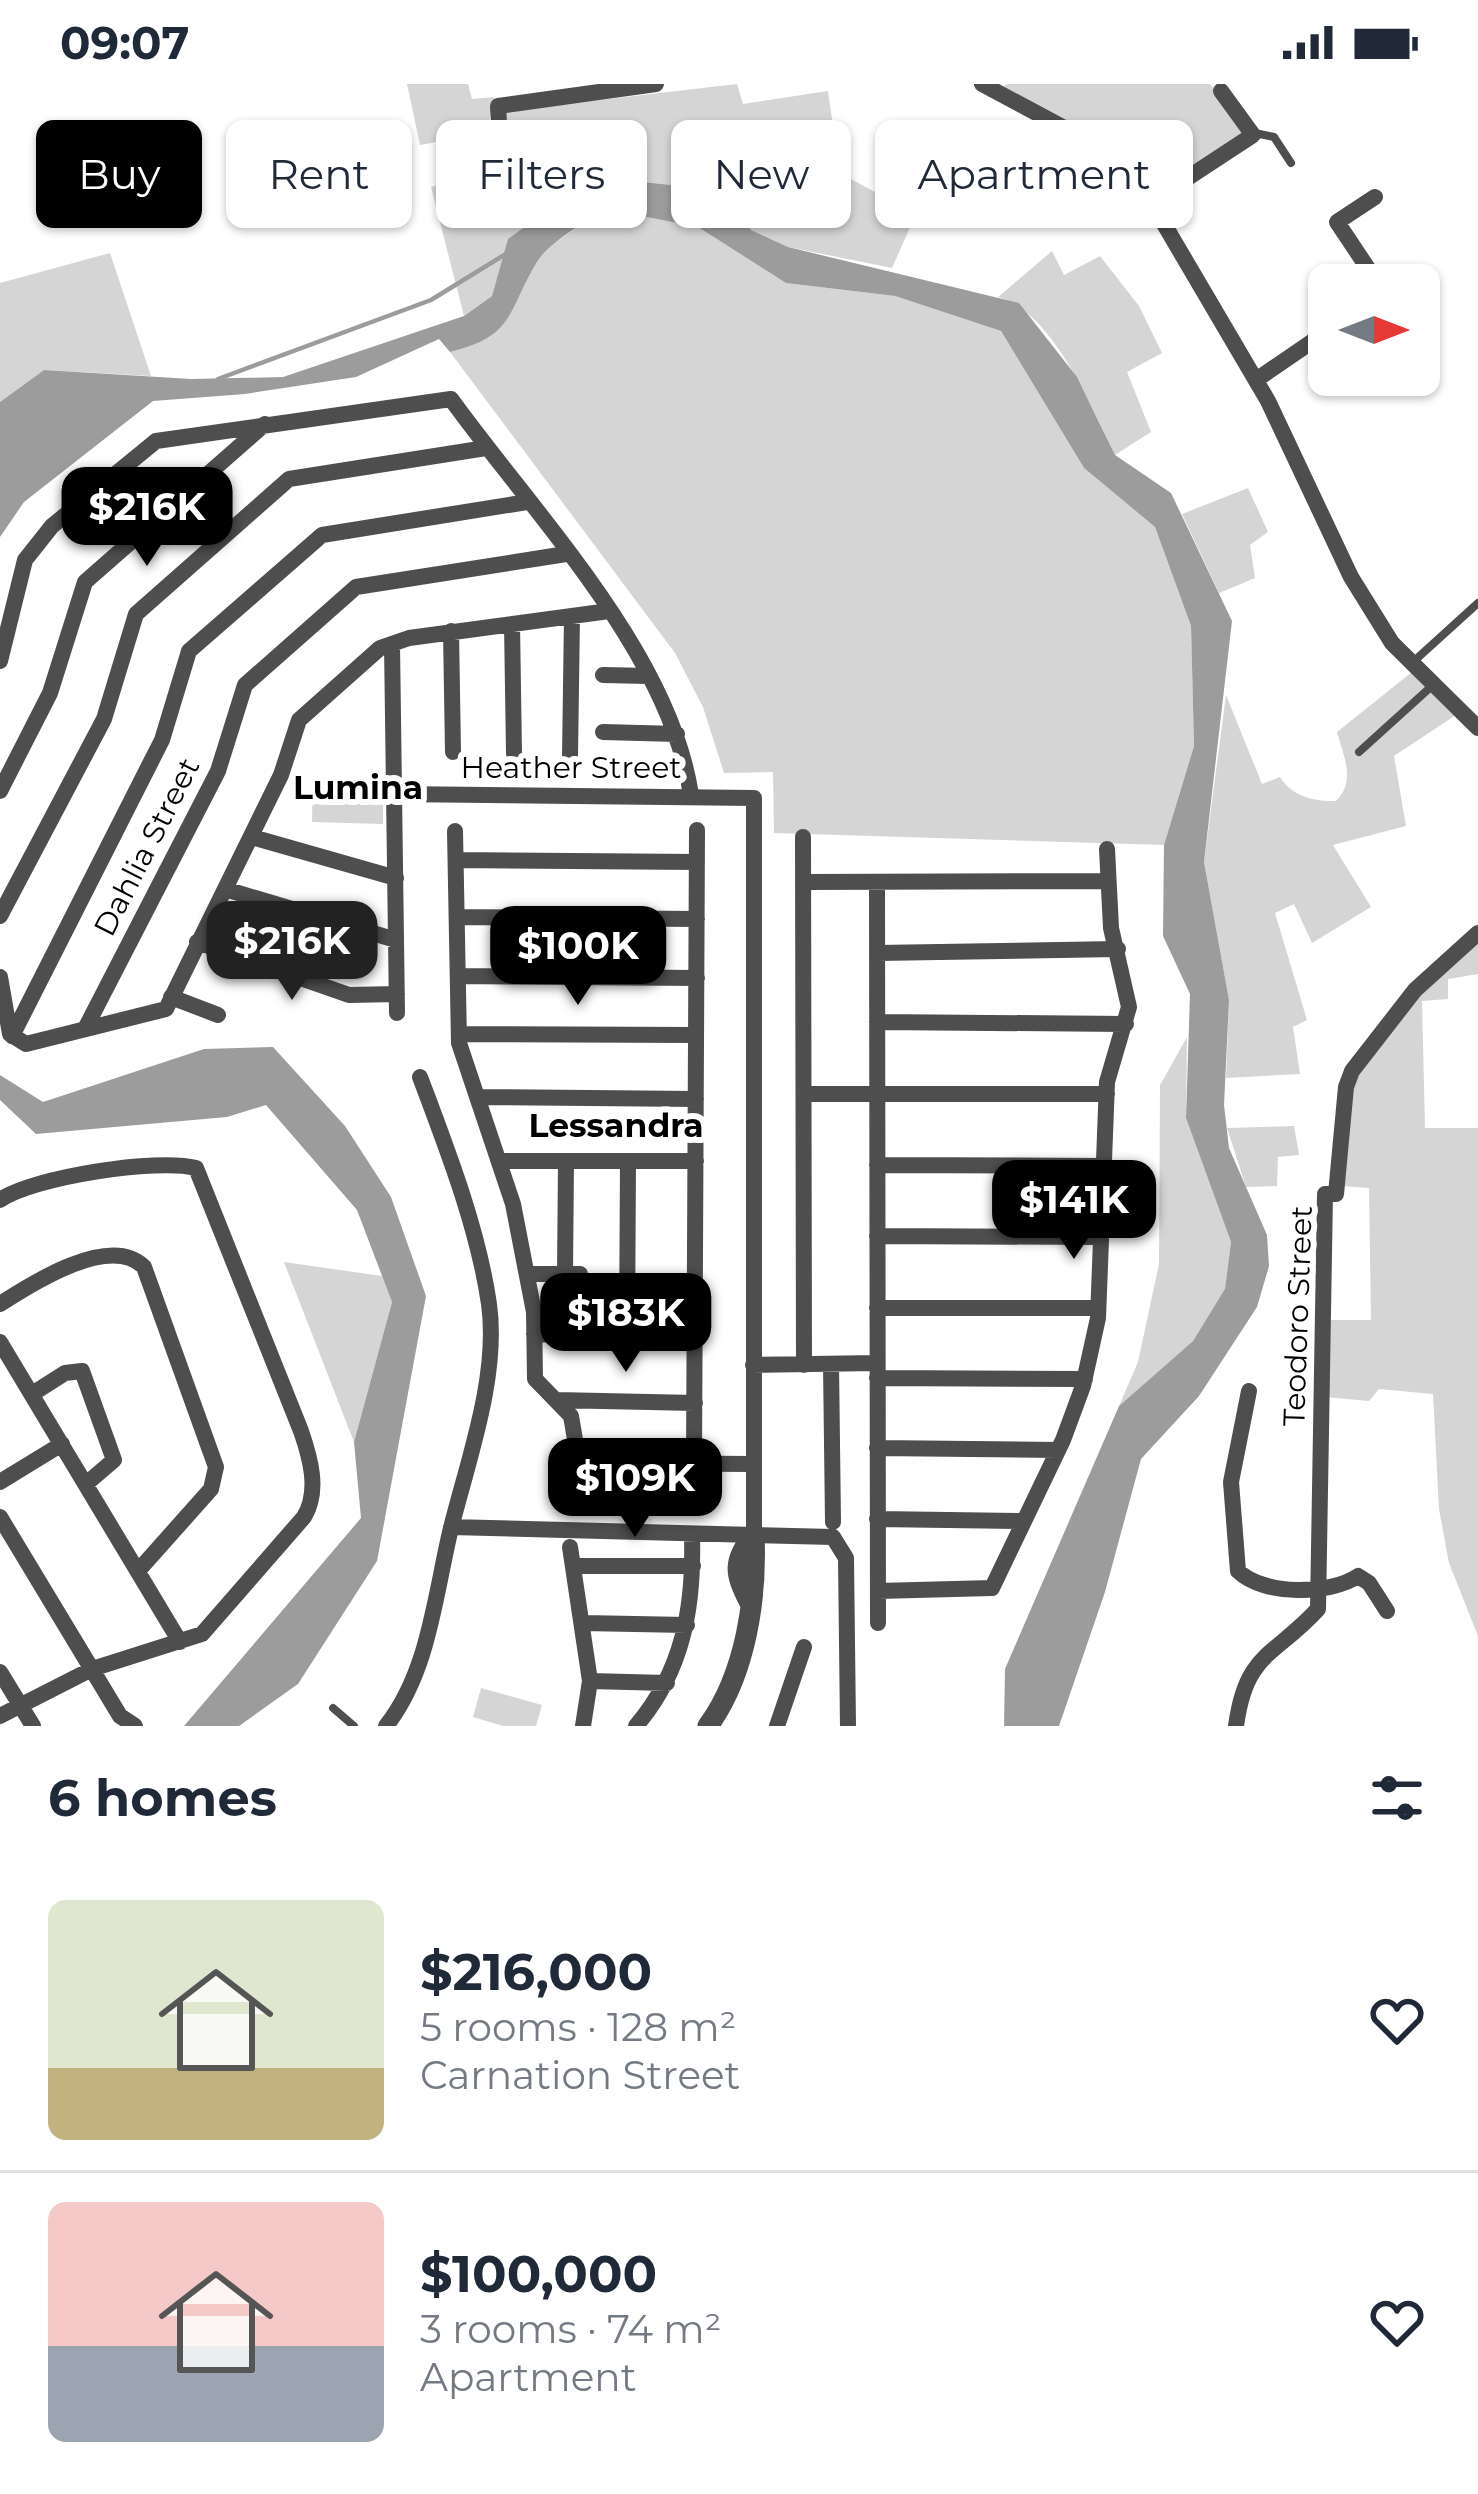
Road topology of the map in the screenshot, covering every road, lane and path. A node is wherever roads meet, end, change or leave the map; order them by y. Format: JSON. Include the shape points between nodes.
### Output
{"nodes":[{"id":1,"x":656,"y":84,"type":"edge"},
{"id":2,"x":982,"y":84,"type":"edge"},
{"id":3,"x":1221,"y":91,"type":"dead end"},
{"id":4,"x":499,"y":120,"type":"edge"},
{"id":5,"x":1049,"y":120,"type":"edge"},
{"id":6,"x":1253,"y":133,"type":"junction"},
{"id":7,"x":1292,"y":164,"type":"dead end"},
{"id":8,"x":1193,"y":174,"type":"edge"},
{"id":9,"x":1375,"y":197,"type":"dead end"},
{"id":10,"x":1166,"y":228,"type":"edge"},
{"id":11,"x":1365,"y":264,"type":"edge"},
{"id":12,"x":1308,"y":344,"type":"edge"},
{"id":13,"x":1256,"y":380,"type":"junction"},
{"id":14,"x":266,"y":424,"type":"junction"},
{"id":15,"x":487,"y":448,"type":"junction"},
{"id":16,"x":527,"y":502,"type":"junction"},
{"id":17,"x":566,"y":554,"type":"junction"},
{"id":18,"x":1478,"y":603,"type":"edge"},
{"id":19,"x":609,"y":611,"type":"junction"},
{"id":20,"x":572,"y":616,"type":"junction"},
{"id":21,"x":512,"y":624,"type":"junction"},
{"id":22,"x":452,"y":631,"type":"junction"},
{"id":23,"x":392,"y":644,"type":"junction"},
{"id":24,"x":0,"y":661,"type":"edge"},
{"id":25,"x":1412,"y":663,"type":"junction"},
{"id":26,"x":602,"y":675,"type":"dead end"},
{"id":27,"x":650,"y":676,"type":"junction"},
{"id":28,"x":1434,"y":684,"type":"junction"},
{"id":29,"x":1478,"y":728,"type":"edge"},
{"id":30,"x":603,"y":732,"type":"dead end"},
{"id":31,"x":677,"y":734,"type":"junction"},
{"id":32,"x":453,"y":752,"type":"dead end"},
{"id":33,"x":1360,"y":752,"type":"dead end"},
{"id":34,"x":514,"y":754,"type":"dead end"},
{"id":35,"x":569,"y":757,"type":"dead end"},
{"id":36,"x":0,"y":791,"type":"edge"},
{"id":37,"x":394,"y":794,"type":"junction"},
{"id":38,"x":692,"y":795,"type":"junction"},
{"id":39,"x":698,"y":830,"type":"dead end"},
{"id":40,"x":455,"y":831,"type":"dead end"},
{"id":41,"x":252,"y":837,"type":"junction"},
{"id":42,"x":803,"y":837,"type":"dead end"},
{"id":43,"x":1107,"y":849,"type":"dead end"},
{"id":44,"x":456,"y":860,"type":"junction"},
{"id":45,"x":697,"y":862,"type":"junction"},
{"id":46,"x":396,"y":878,"type":"junction"},
{"id":47,"x":1107,"y":881,"type":"junction"},
{"id":48,"x":805,"y":882,"type":"junction"},
{"id":49,"x":877,"y":882,"type":"junction"},
{"id":50,"x":225,"y":890,"type":"junction"},
{"id":51,"x":0,"y":916,"type":"edge"},
{"id":52,"x":457,"y":917,"type":"junction"},
{"id":53,"x":697,"y":919,"type":"junction"},
{"id":54,"x":1478,"y":933,"type":"edge"},
{"id":55,"x":396,"y":940,"type":"junction"},
{"id":56,"x":197,"y":942,"type":"junction"},
{"id":57,"x":1118,"y":949,"type":"junction"},
{"id":58,"x":877,"y":953,"type":"junction"},
{"id":59,"x":458,"y":976,"type":"junction"},
{"id":60,"x":0,"y":977,"type":"edge"},
{"id":61,"x":697,"y":978,"type":"junction"},
{"id":62,"x":168,"y":1003,"type":"junction"},
{"id":63,"x":218,"y":1015,"type":"dead end"},
{"id":64,"x":877,"y":1022,"type":"junction"},
{"id":65,"x":1126,"y":1024,"type":"junction"},
{"id":66,"x":85,"y":1029,"type":"junction"},
{"id":67,"x":459,"y":1034,"type":"junction"},
{"id":68,"x":696,"y":1034,"type":"junction"},
{"id":69,"x":12,"y":1036,"type":"junction"},
{"id":70,"x":420,"y":1077,"type":"dead end"},
{"id":71,"x":805,"y":1094,"type":"junction"},
{"id":72,"x":877,"y":1094,"type":"junction"},
{"id":73,"x":1107,"y":1094,"type":"junction"},
{"id":74,"x":478,"y":1097,"type":"junction"},
{"id":75,"x":696,"y":1099,"type":"junction"},
{"id":76,"x":499,"y":1161,"type":"junction"},
{"id":77,"x":566,"y":1161,"type":"junction"},
{"id":78,"x":628,"y":1161,"type":"junction"},
{"id":79,"x":695,"y":1161,"type":"junction"},
{"id":80,"x":877,"y":1165,"type":"junction"},
{"id":81,"x":1104,"y":1166,"type":"junction"},
{"id":82,"x":0,"y":1199,"type":"edge"},
{"id":83,"x":877,"y":1235,"type":"junction"},
{"id":84,"x":1101,"y":1237,"type":"junction"},
{"id":85,"x":526,"y":1274,"type":"junction"},
{"id":86,"x":0,"y":1304,"type":"edge"},
{"id":87,"x":878,"y":1308,"type":"junction"},
{"id":88,"x":1098,"y":1308,"type":"junction"},
{"id":89,"x":534,"y":1334,"type":"junction"},
{"id":90,"x":0,"y":1342,"type":"edge"},
{"id":91,"x":831,"y":1364,"type":"junction"},
{"id":92,"x":753,"y":1365,"type":"junction"},
{"id":93,"x":804,"y":1365,"type":"junction"},
{"id":94,"x":878,"y":1371,"type":"junction"},
{"id":95,"x":1084,"y":1379,"type":"junction"},
{"id":96,"x":1249,"y":1391,"type":"dead end"},
{"id":97,"x":32,"y":1394,"type":"junction"},
{"id":98,"x":556,"y":1400,"type":"junction"},
{"id":99,"x":695,"y":1403,"type":"junction"},
{"id":100,"x":62,"y":1444,"type":"junction"},
{"id":101,"x":878,"y":1448,"type":"junction"},
{"id":102,"x":1058,"y":1450,"type":"junction"},
{"id":103,"x":694,"y":1464,"type":"junction"},
{"id":104,"x":754,"y":1464,"type":"junction"},
{"id":105,"x":0,"y":1482,"type":"edge"},
{"id":106,"x":86,"y":1484,"type":"junction"},
{"id":107,"x":0,"y":1516,"type":"edge"},
{"id":108,"x":878,"y":1519,"type":"junction"},
{"id":109,"x":1023,"y":1521,"type":"junction"},
{"id":110,"x":832,"y":1522,"type":"dead end"},
{"id":111,"x":451,"y":1527,"type":"junction"},
{"id":112,"x":754,"y":1534,"type":"junction"},
{"id":113,"x":692,"y":1537,"type":"dead end"},
{"id":114,"x":570,"y":1547,"type":"dead end"},
{"id":115,"x":576,"y":1566,"type":"junction"},
{"id":116,"x":693,"y":1566,"type":"junction"},
{"id":117,"x":138,"y":1571,"type":"junction"},
{"id":118,"x":1318,"y":1589,"type":"junction"},
{"id":119,"x":878,"y":1591,"type":"junction"},
{"id":120,"x":1387,"y":1612,"type":"dead end"},
{"id":121,"x":584,"y":1623,"type":"junction"},
{"id":122,"x":878,"y":1623,"type":"dead end"},
{"id":123,"x":687,"y":1625,"type":"junction"},
{"id":124,"x":180,"y":1642,"type":"junction"},
{"id":125,"x":804,"y":1647,"type":"dead end"},
{"id":126,"x":92,"y":1669,"type":"junction"},
{"id":127,"x":0,"y":1672,"type":"edge"},
{"id":128,"x":590,"y":1682,"type":"junction"},
{"id":129,"x":667,"y":1682,"type":"junction"},
{"id":130,"x":21,"y":1708,"type":"junction"},
{"id":131,"x":333,"y":1708,"type":"dead end"},
{"id":132,"x":0,"y":1716,"type":"edge"},
{"id":133,"x":33,"y":1726,"type":"edge"},
{"id":134,"x":135,"y":1726,"type":"edge"},
{"id":135,"x":354,"y":1726,"type":"edge"},
{"id":136,"x":386,"y":1726,"type":"edge"},
{"id":137,"x":583,"y":1726,"type":"edge"},
{"id":138,"x":636,"y":1726,"type":"edge"},
{"id":139,"x":708,"y":1726,"type":"edge"},
{"id":140,"x":777,"y":1726,"type":"edge"},
{"id":141,"x":848,"y":1726,"type":"edge"},
{"id":142,"x":1236,"y":1726,"type":"edge"}],
"edges":[{"from":1,"to":4,"type":"street","via":[[498,106]]},
{"from":2,"to":5,"type":"street"},
{"from":3,"to":6,"type":"street"},
{"from":6,"to":7,"type":"lane","via":[[1267,132]]},
{"from":6,"to":8,"type":"street"},
{"from":9,"to":11,"type":"street","via":[[1337,221]]},
{"from":10,"to":13,"type":"street"},
{"from":12,"to":13,"type":"street"},
{"from":13,"to":25,"type":"street","via":[[1351,577]]},
{"from":14,"to":15,"type":"street","via":[[451,399]]},
{"from":14,"to":24,"type":"street","via":[[156,441],[52,526],[25,560]]},
{"from":14,"to":36,"type":"street","via":[[85,582],[50,693]]},
{"from":15,"to":16,"type":"street"},
{"from":15,"to":51,"type":"street","via":[[289,479],[136,614],[104,719]]},
{"from":16,"to":17,"type":"street"},
{"from":16,"to":69,"type":"street","via":[[322,535],[189,651],[162,740]]},
{"from":17,"to":19,"type":"street"},
{"from":17,"to":66,"type":"street","name":"Dahlia Street","via":[[356,587],[244,685],[218,771]]},
{"from":18,"to":25,"type":"lane"},
{"from":19,"to":20,"type":"street"},
{"from":19,"to":27,"type":"street"},
{"from":20,"to":21,"type":"street"},
{"from":20,"to":35,"type":"street"},
{"from":21,"to":22,"type":"street"},
{"from":21,"to":34,"type":"street"},
{"from":22,"to":23,"type":"street"},
{"from":22,"to":32,"type":"street"},
{"from":23,"to":37,"type":"street"},
{"from":23,"to":41,"type":"street","via":[[299,720]]},
{"from":25,"to":28,"type":"street"},
{"from":26,"to":27,"type":"street"},
{"from":27,"to":31,"type":"street"},
{"from":28,"to":29,"type":"street"},
{"from":28,"to":33,"type":"lane"},
{"from":30,"to":31,"type":"street"},
{"from":31,"to":38,"type":"street"},
{"from":37,"to":38,"type":"street","name":"Heather Street"},
{"from":37,"to":46,"type":"street"},
{"from":38,"to":92,"type":"street","name":"Heather Street","via":[[747,795],[755,804]]},
{"from":39,"to":45,"type":"street"},
{"from":40,"to":44,"type":"street"},
{"from":41,"to":46,"type":"street"},
{"from":41,"to":50,"type":"street"},
{"from":42,"to":48,"type":"street"},
{"from":43,"to":47,"type":"street"},
{"from":44,"to":45,"type":"street"},
{"from":44,"to":52,"type":"street"},
{"from":45,"to":53,"type":"street"},
{"from":46,"to":55,"type":"street"},
{"from":47,"to":49,"type":"street"},
{"from":47,"to":57,"type":"street"},
{"from":48,"to":49,"type":"street"},
{"from":48,"to":71,"type":"street"},
{"from":49,"to":58,"type":"street"},
{"from":50,"to":55,"type":"street"},
{"from":50,"to":56,"type":"street"},
{"from":52,"to":53,"type":"street"},
{"from":52,"to":59,"type":"street"},
{"from":53,"to":61,"type":"street"},
{"from":54,"to":118,"type":"street","name":"Teodoro Street","via":[[1415,990],[1346,1087],[1336,1194],[1325,1194]]},
{"from":55,"to":56,"type":"street","via":[[397,1004]]},
{"from":56,"to":62,"type":"street"},
{"from":57,"to":58,"type":"street"},
{"from":57,"to":65,"type":"street"},
{"from":58,"to":64,"type":"street"},
{"from":59,"to":61,"type":"street"},
{"from":59,"to":67,"type":"street"},
{"from":60,"to":69,"type":"street"},
{"from":61,"to":68,"type":"street"},
{"from":62,"to":63,"type":"street"},
{"from":62,"to":66,"type":"street"},
{"from":64,"to":65,"type":"street"},
{"from":64,"to":72,"type":"street"},
{"from":65,"to":73,"type":"street"},
{"from":66,"to":69,"type":"street","via":[[26,1044]]},
{"from":67,"to":68,"type":"street"},
{"from":67,"to":74,"type":"street"},
{"from":68,"to":75,"type":"street"},
{"from":70,"to":111,"type":"street","via":[[489,1306],[482,1409]]},
{"from":71,"to":72,"type":"street"},
{"from":71,"to":93,"type":"street"},
{"from":72,"to":73,"type":"street"},
{"from":72,"to":80,"type":"street"},
{"from":73,"to":81,"type":"street"},
{"from":74,"to":75,"type":"street"},
{"from":74,"to":76,"type":"street"},
{"from":75,"to":79,"type":"street"},
{"from":76,"to":77,"type":"street"},
{"from":76,"to":85,"type":"street"},
{"from":77,"to":78,"type":"street"},
{"from":77,"to":85,"type":"street","via":[[572,1274]]},
{"from":78,"to":79,"type":"street"},
{"from":78,"to":89,"type":"street","via":[[635,1338]]},
{"from":79,"to":99,"type":"street"},
{"from":80,"to":81,"type":"street"},
{"from":80,"to":83,"type":"street"},
{"from":81,"to":84,"type":"street"},
{"from":82,"to":124,"type":"street","via":[[52,1178],[185,1165],[202,1178],[310,1458],[312,1498],[202,1634]]},
{"from":83,"to":84,"type":"street"},
{"from":83,"to":87,"type":"street"},
{"from":84,"to":88,"type":"street"},
{"from":85,"to":89,"type":"street"},
{"from":86,"to":117,"type":"street","via":[[60,1265],[129,1258],[144,1267],[216,1466],[211,1489]]},
{"from":87,"to":88,"type":"street"},
{"from":87,"to":94,"type":"street"},
{"from":88,"to":95,"type":"street"},
{"from":89,"to":98,"type":"street","via":[[535,1379]]},
{"from":90,"to":97,"type":"street"},
{"from":91,"to":93,"type":"street"},
{"from":91,"to":94,"type":"street"},
{"from":91,"to":110,"type":"street"},
{"from":92,"to":93,"type":"street"},
{"from":92,"to":104,"type":"street"},
{"from":94,"to":95,"type":"street"},
{"from":94,"to":101,"type":"street"},
{"from":95,"to":102,"type":"street"},
{"from":96,"to":118,"type":"street","via":[[1231,1482],[1238,1571],[1262,1585]]},
{"from":97,"to":100,"type":"street"},
{"from":97,"to":106,"type":"street","via":[[82,1371],[114,1460]]},
{"from":98,"to":99,"type":"street"},
{"from":98,"to":103,"type":"street","via":[[571,1416],[579,1463]]},
{"from":99,"to":103,"type":"street"},
{"from":100,"to":105,"type":"street"},
{"from":100,"to":106,"type":"street"},
{"from":101,"to":102,"type":"street"},
{"from":101,"to":108,"type":"street"},
{"from":102,"to":109,"type":"street"},
{"from":103,"to":104,"type":"street"},
{"from":104,"to":112,"type":"street"},
{"from":106,"to":117,"type":"street"},
{"from":107,"to":126,"type":"street"},
{"from":108,"to":109,"type":"street"},
{"from":108,"to":119,"type":"street"},
{"from":109,"to":119,"type":"street","via":[[992,1588]]},
{"from":111,"to":112,"type":"street"},
{"from":111,"to":136,"type":"street","via":[[410,1687]]},
{"from":112,"to":139,"type":"street","via":[[750,1604],[730,1687]]},
{"from":112,"to":141,"type":"street","via":[[824,1534],[844,1549]]},
{"from":113,"to":116,"type":"street"},
{"from":114,"to":115,"type":"street"},
{"from":115,"to":116,"type":"street"},
{"from":115,"to":121,"type":"street"},
{"from":116,"to":123,"type":"street"},
{"from":117,"to":124,"type":"street"},
{"from":118,"to":120,"type":"street","via":[[1339,1589],[1358,1576]]},
{"from":118,"to":142,"type":"street","via":[[1315,1614],[1248,1674]]},
{"from":119,"to":122,"type":"street"},
{"from":121,"to":123,"type":"street"},
{"from":121,"to":128,"type":"street"},
{"from":123,"to":129,"type":"street"},
{"from":124,"to":126,"type":"street"},
{"from":125,"to":140,"type":"street"},
{"from":126,"to":130,"type":"street"},
{"from":126,"to":134,"type":"street"},
{"from":127,"to":130,"type":"street"},
{"from":128,"to":129,"type":"street"},
{"from":128,"to":137,"type":"street"},
{"from":129,"to":138,"type":"street"},
{"from":130,"to":132,"type":"street"},
{"from":130,"to":133,"type":"street"},
{"from":131,"to":135,"type":"lane"}]}
